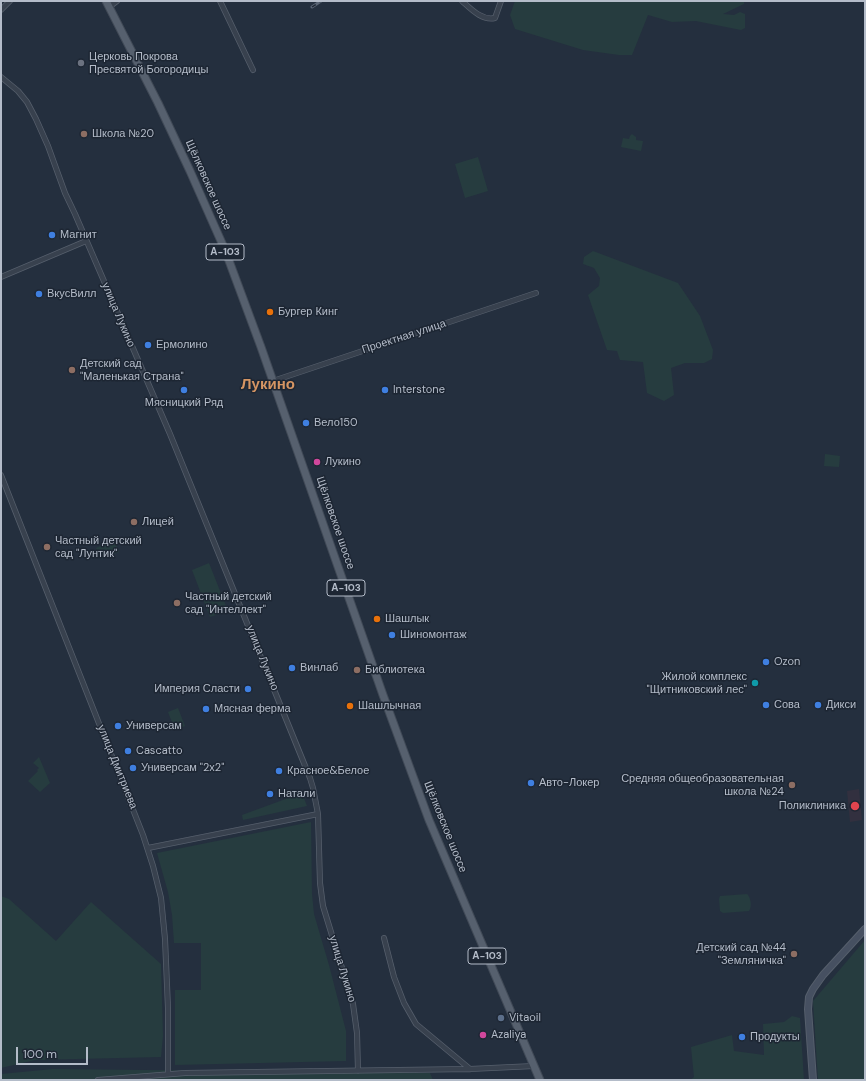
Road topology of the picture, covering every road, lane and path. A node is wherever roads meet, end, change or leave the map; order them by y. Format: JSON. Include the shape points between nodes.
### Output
{"nodes":[{"id":1,"x":10,"y":1,"type":"edge"},
{"id":2,"x":117,"y":1,"type":"edge"},
{"id":3,"x":220,"y":1,"type":"edge"},
{"id":4,"x":462,"y":1,"type":"edge"},
{"id":5,"x":501,"y":1,"type":"edge"},
{"id":6,"x":108,"y":4,"type":"edge"},
{"id":7,"x":1,"y":10,"type":"edge"},
{"id":8,"x":253,"y":70,"type":"dead end"},
{"id":9,"x":1,"y":77,"type":"edge"},
{"id":10,"x":86,"y":241,"type":"junction"},
{"id":11,"x":1,"y":277,"type":"edge"},
{"id":12,"x":536,"y":293,"type":"dead end"},
{"id":13,"x":273,"y":381,"type":"junction"},
{"id":14,"x":1,"y":475,"type":"edge"},
{"id":15,"x":318,"y":814,"type":"junction"},
{"id":16,"x":148,"y":848,"type":"junction"},
{"id":17,"x":865,"y":929,"type":"edge"},
{"id":18,"x":384,"y":938,"type":"dead end"},
{"id":19,"x":534,"y":1066,"type":"junction"},
{"id":20,"x":470,"y":1069,"type":"junction"},
{"id":21,"x":358,"y":1070,"type":"junction"},
{"id":22,"x":168,"y":1074,"type":"junction"},
{"id":23,"x":98,"y":1080,"type":"edge"},
{"id":24,"x":540,"y":1080,"type":"edge"},
{"id":25,"x":812,"y":1080,"type":"edge"}],
"edges":[{"from":1,"to":7,"type":"street"},
{"from":2,"to":6,"type":"street"},
{"from":3,"to":8,"type":"street"},
{"from":4,"to":5,"type":"street","via":[[482,17],[490,19],[495,18]]},
{"from":6,"to":13,"type":"main road","name":"Щёлковское шоссе","number":"А-103","via":[[209,213]]},
{"from":9,"to":10,"type":"street","name":"улица Лукино","via":[[27,102],[48,146]]},
{"from":10,"to":11,"type":"street"},
{"from":10,"to":15,"type":"street","name":"улица Лукино","via":[[170,434],[296,742],[310,778]]},
{"from":12,"to":13,"type":"street","name":"Проектная улица"},
{"from":13,"to":19,"type":"main road","name":"Щёлковское шоссе","number":"А-103","via":[[429,820]]},
{"from":14,"to":16,"type":"street","name":"улица Дмитриева"},
{"from":15,"to":16,"type":"street"},
{"from":15,"to":21,"type":"street","name":"улица Лукино","via":[[323,906],[353,1004]]},
{"from":16,"to":22,"type":"street","name":"улица Дмитриева","via":[[161,898],[163,919],[168,1008]]},
{"from":17,"to":25,"type":"main road","via":[[823,975],[809,998]]},
{"from":18,"to":20,"type":"street","via":[[394,977],[416,1024]]},
{"from":19,"to":20,"type":"street"},
{"from":19,"to":24,"type":"main road","name":"Щёлковское шоссе","number":"А-103"},
{"from":20,"to":21,"type":"street"},
{"from":21,"to":22,"type":"street"},
{"from":22,"to":23,"type":"street"}]}
